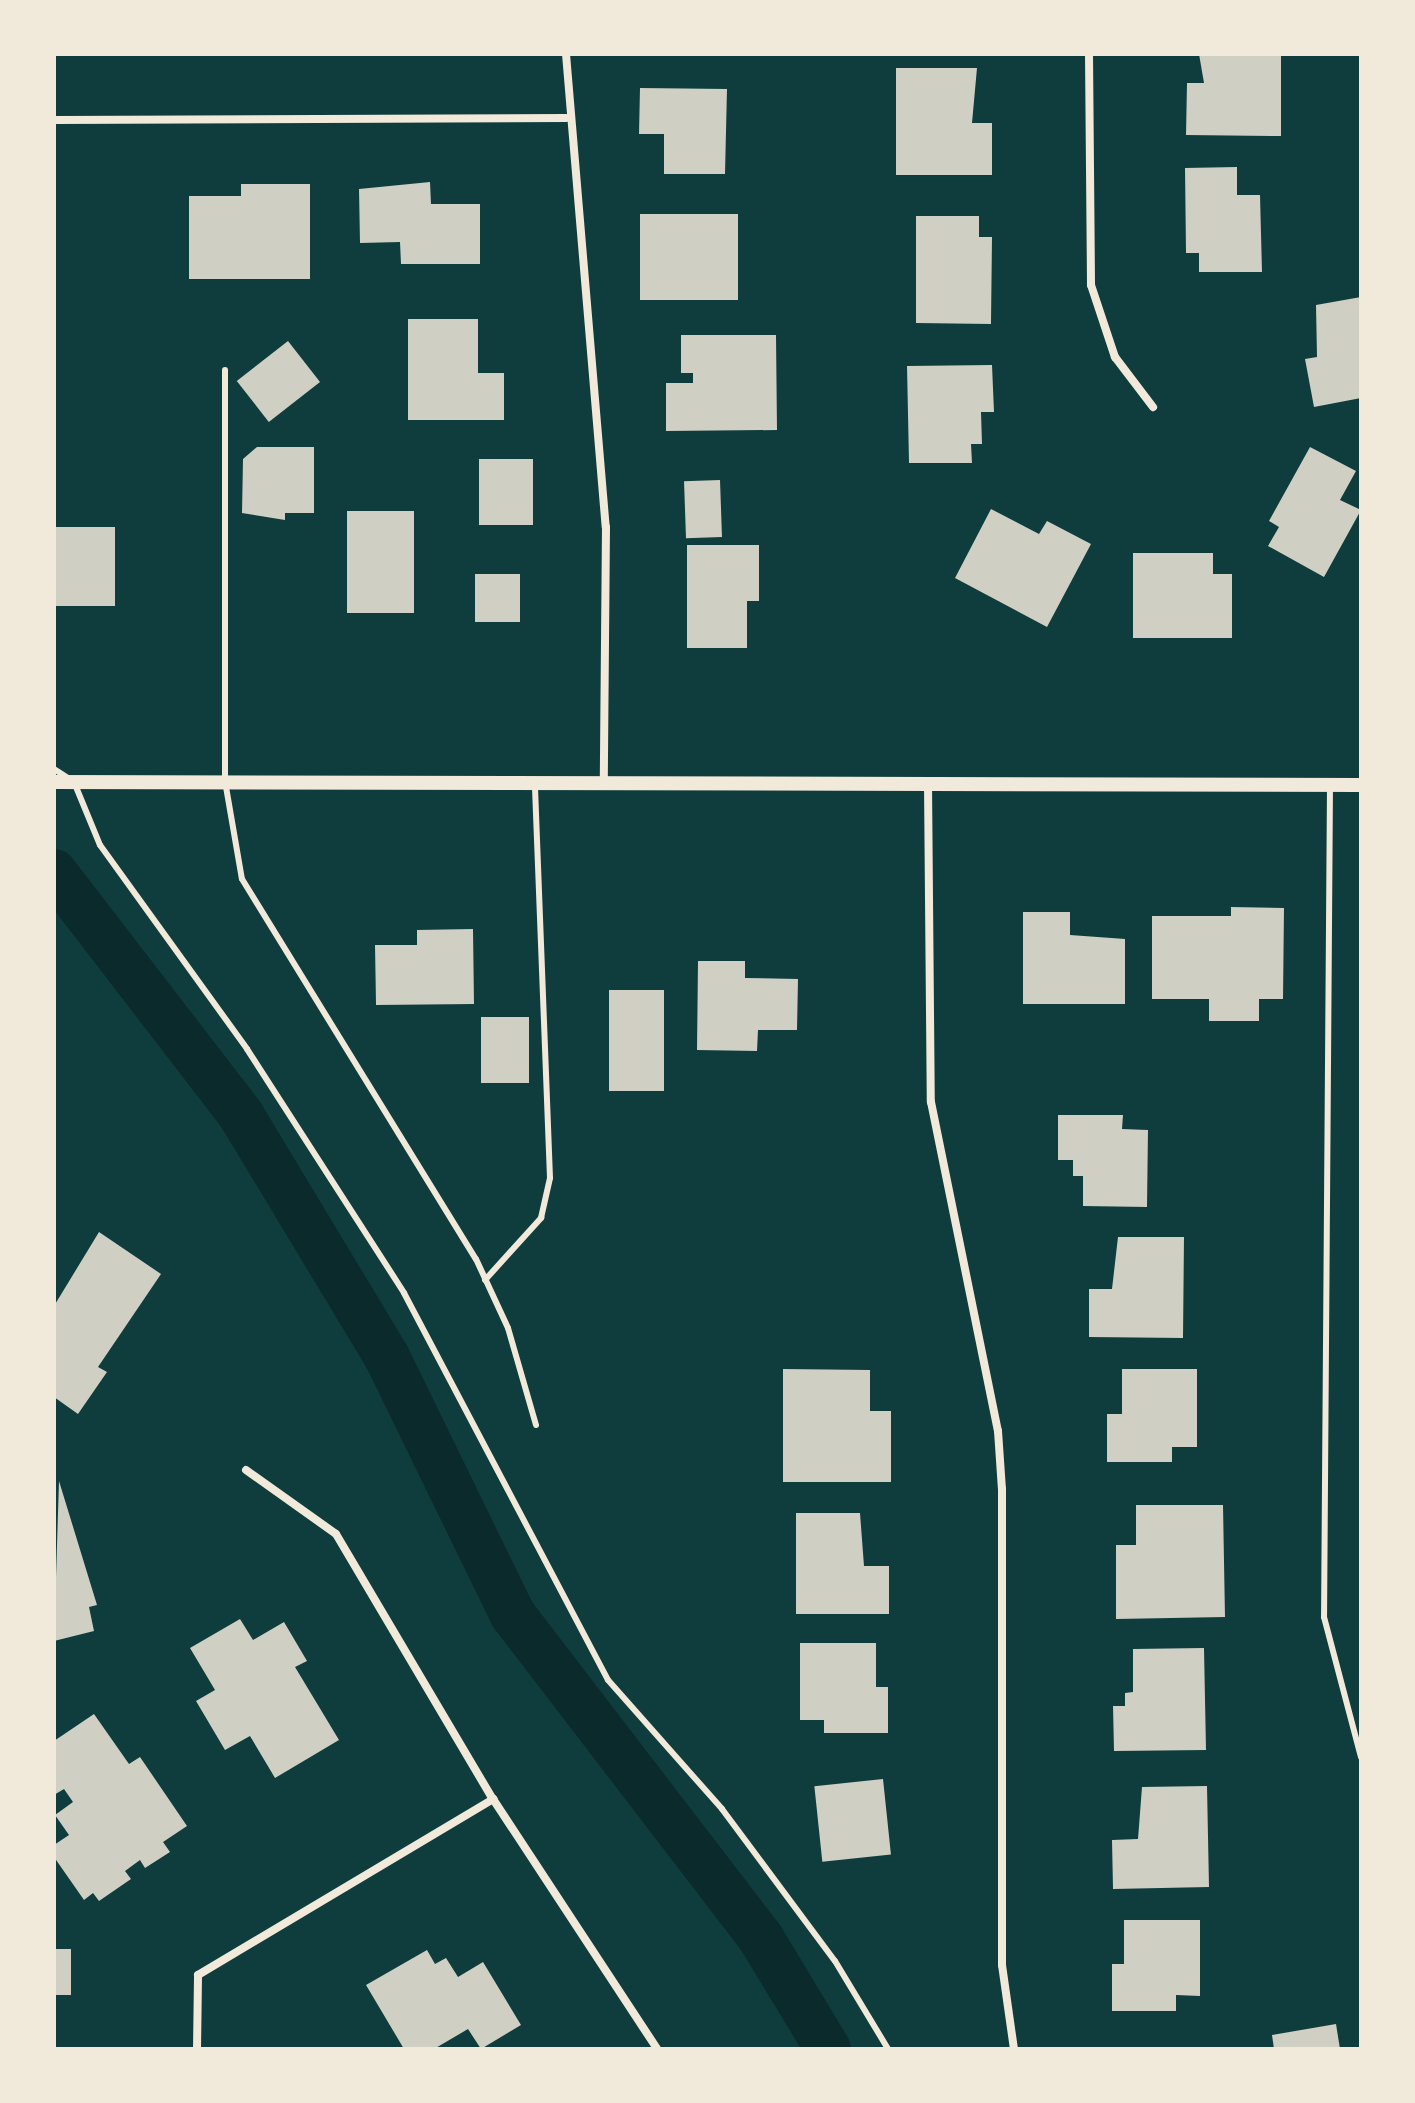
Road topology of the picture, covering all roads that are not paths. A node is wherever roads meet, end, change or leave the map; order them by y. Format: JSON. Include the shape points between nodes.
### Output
{"nodes":[{"id":1,"x":566,"y":54,"type":"edge"},
{"id":2,"x":1089,"y":54,"type":"edge"},
{"id":3,"x":566,"y":118,"type":"junction"},
{"id":4,"x":54,"y":120,"type":"edge"},
{"id":5,"x":225,"y":370,"type":"dead end"},
{"id":6,"x":1153,"y":407,"type":"dead end"},
{"id":7,"x":60,"y":779,"type":"edge"},
{"id":8,"x":928,"y":780,"type":"junction"},
{"id":9,"x":225,"y":781,"type":"junction"},
{"id":10,"x":535,"y":781,"type":"junction"},
{"id":11,"x":604,"y":781,"type":"junction"},
{"id":12,"x":1330,"y":785,"type":"junction"},
{"id":13,"x":1361,"y":785,"type":"edge"},
{"id":14,"x":485,"y":1280,"type":"junction"},
{"id":15,"x":536,"y":1425,"type":"dead end"},
{"id":16,"x":246,"y":1470,"type":"dead end"},
{"id":17,"x":1361,"y":1757,"type":"edge"},
{"id":18,"x":493,"y":1799,"type":"junction"},
{"id":19,"x":197,"y":2049,"type":"edge"},
{"id":20,"x":657,"y":2049,"type":"edge"},
{"id":21,"x":888,"y":2049,"type":"edge"},
{"id":22,"x":1014,"y":2049,"type":"edge"}],
"edges":[{"from":1,"to":3,"type":"street"},
{"from":2,"to":6,"type":"street","via":[[1091,285],[1115,357]]},
{"from":3,"to":4,"type":"street"},
{"from":3,"to":11,"type":"street","via":[[606,527]]},
{"from":5,"to":9,"type":"lane"},
{"from":7,"to":9,"type":"street"},
{"from":7,"to":21,"type":"lane","via":[[100,845],[247,1049],[404,1293],[492,1472],[608,1680],[722,1809],[835,1961]]},
{"from":8,"to":11,"type":"street"},
{"from":8,"to":12,"type":"street"},
{"from":8,"to":22,"type":"street","via":[[931,1102],[998,1431],[1002,1489],[1002,1965]]},
{"from":9,"to":10,"type":"street"},
{"from":9,"to":14,"type":"lane","via":[[242,879]]},
{"from":10,"to":11,"type":"street"},
{"from":10,"to":14,"type":"lane","via":[[550,1178],[541,1218]]},
{"from":12,"to":13,"type":"street"},
{"from":12,"to":17,"type":"lane","via":[[1324,1617]]},
{"from":14,"to":15,"type":"lane","via":[[508,1328]]},
{"from":16,"to":18,"type":"street","via":[[336,1534]]},
{"from":18,"to":19,"type":"street","via":[[198,1975]]},
{"from":18,"to":20,"type":"street"}]}
